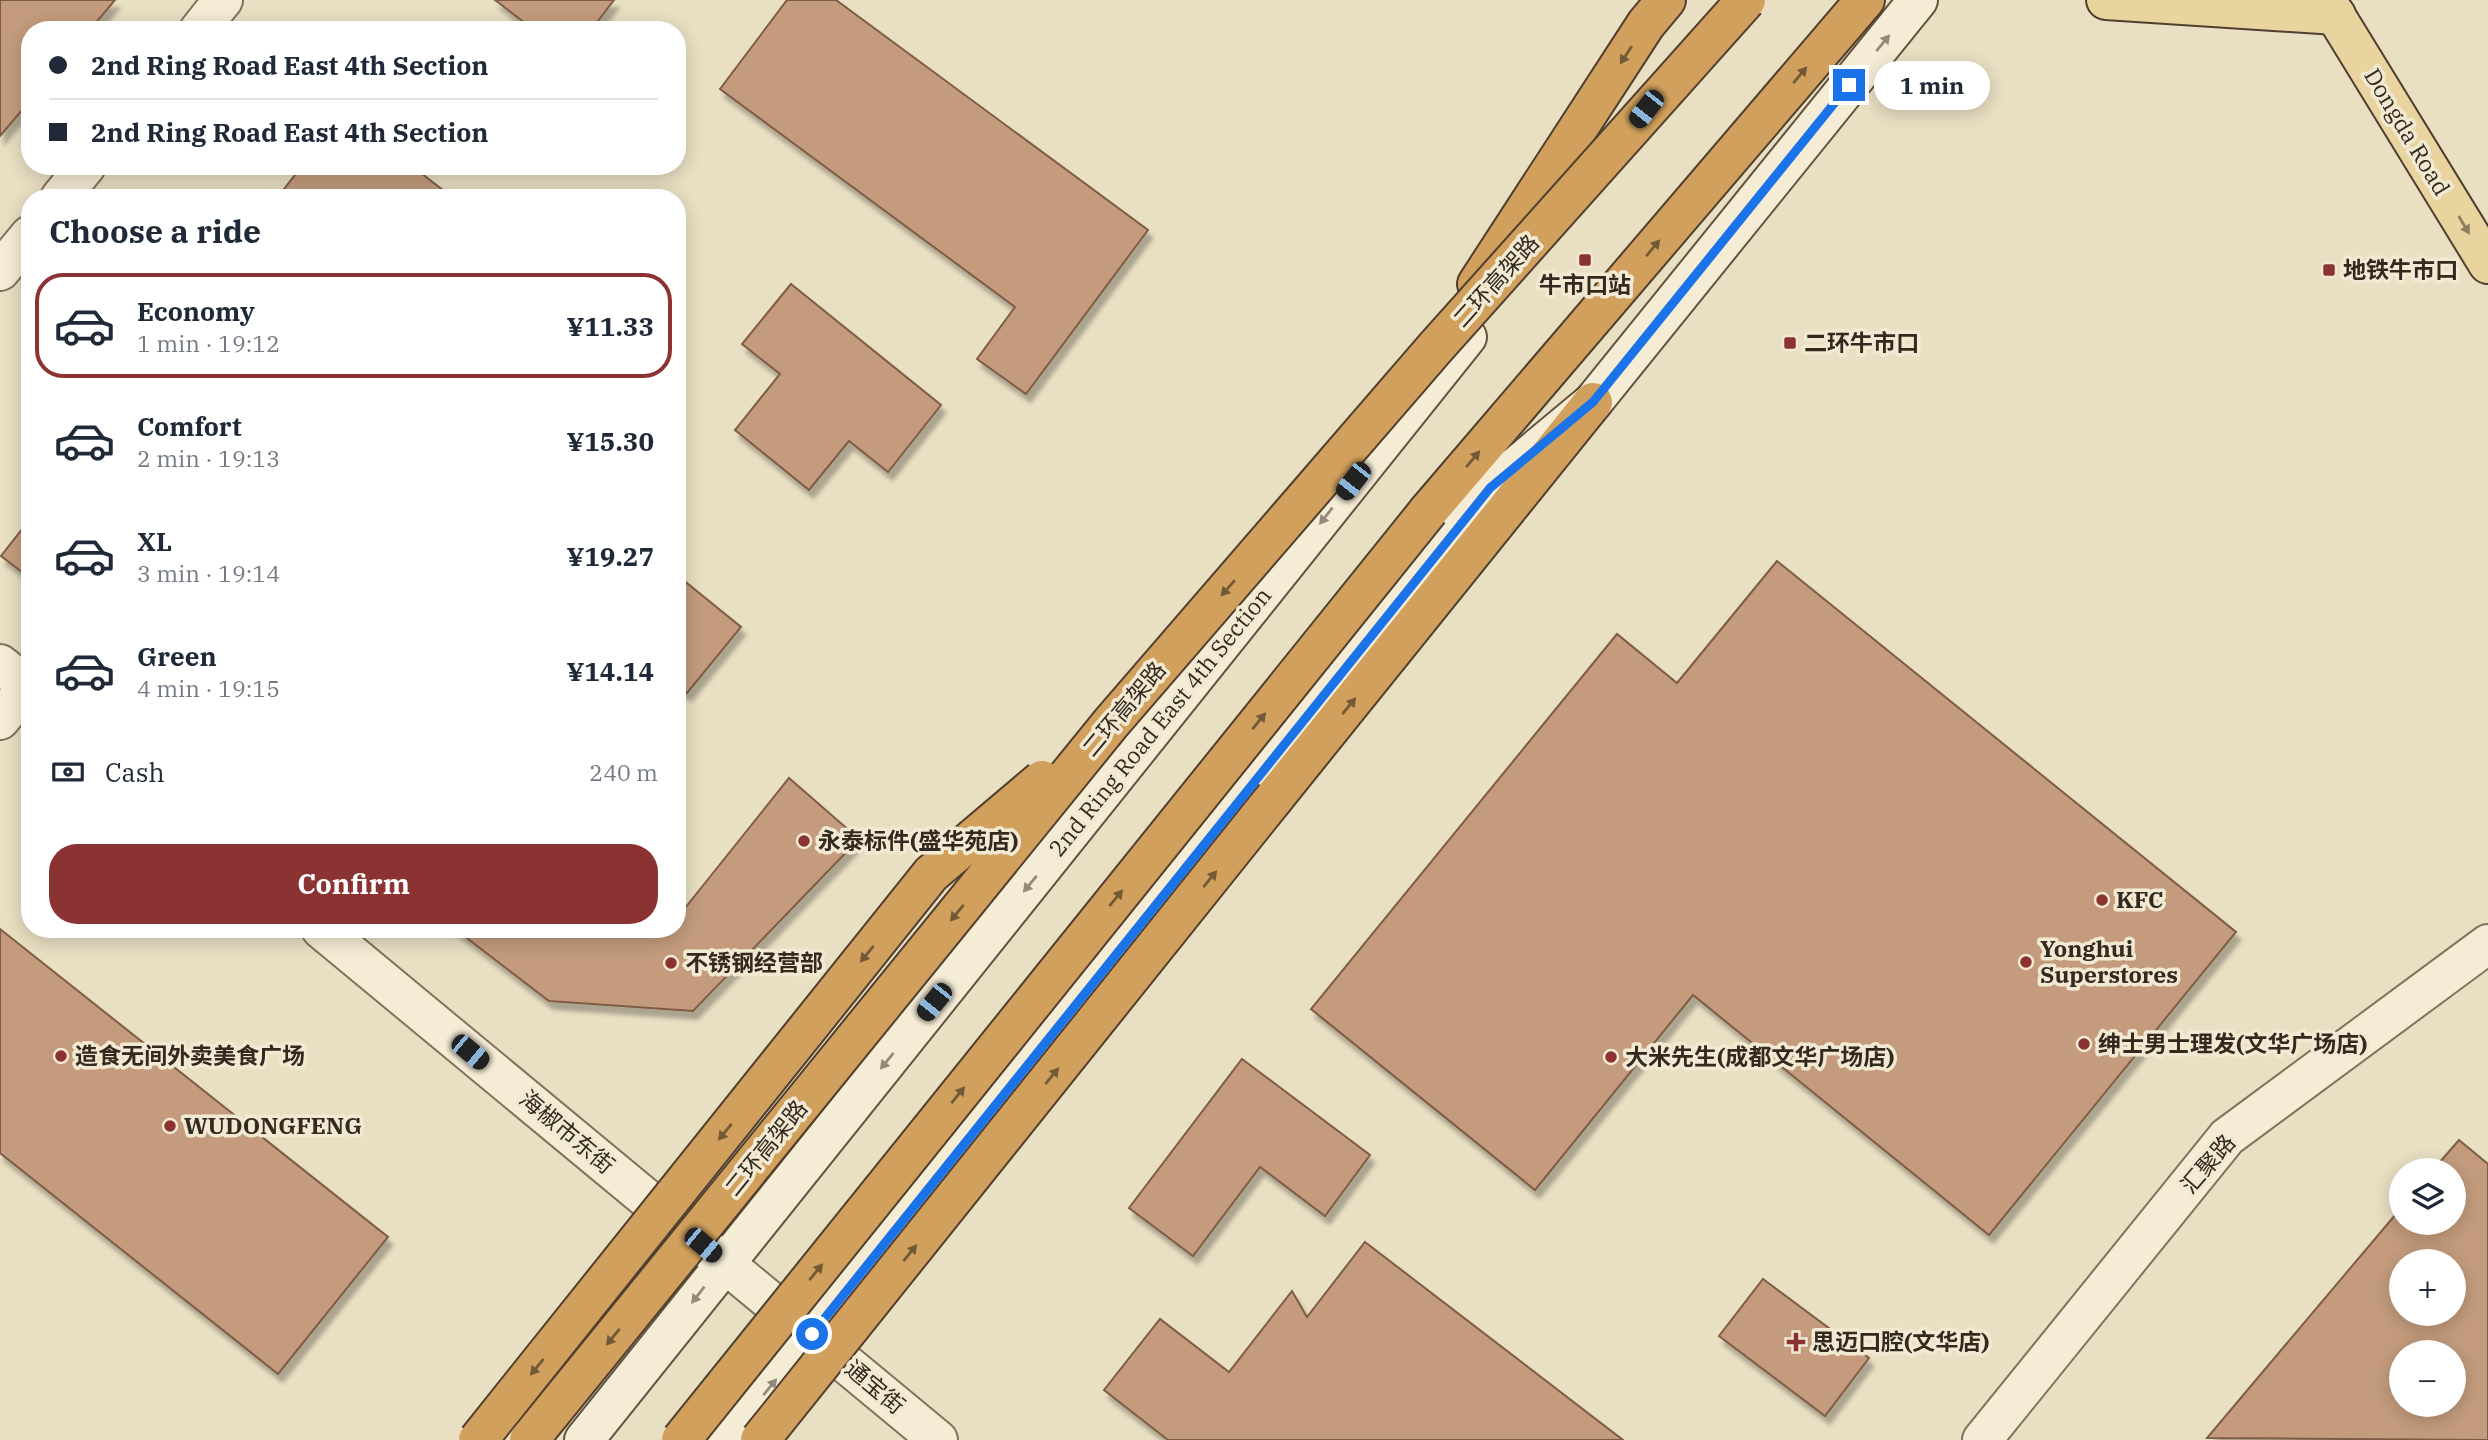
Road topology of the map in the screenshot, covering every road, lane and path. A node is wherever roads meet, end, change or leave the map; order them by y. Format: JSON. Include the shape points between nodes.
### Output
{"nodes":[{"id":1,"x":223,"y":0,"type":"edge"},
{"id":2,"x":1666,"y":0,"type":"edge"},
{"id":3,"x":1732,"y":0,"type":"edge"},
{"id":4,"x":1746,"y":0,"type":"edge"},
{"id":5,"x":1865,"y":0,"type":"edge"},
{"id":6,"x":1918,"y":0,"type":"edge"},
{"id":7,"x":2106,"y":0,"type":"edge"},
{"id":8,"x":2331,"y":8,"type":"edge"},
{"id":9,"x":206,"y":21,"type":"edge"},
{"id":10,"x":79,"y":175,"type":"edge"},
{"id":11,"x":67,"y":189,"type":"edge"},
{"id":12,"x":21,"y":246,"type":"edge"},
{"id":13,"x":2488,"y":264,"type":"edge"},
{"id":14,"x":0,"y":271,"type":"edge"},
{"id":15,"x":1435,"y":348,"type":"junction"},
{"id":16,"x":1593,"y":402,"type":"junction"},
{"id":17,"x":19,"y":679,"type":"edge"},
{"id":18,"x":0,"y":720,"type":"edge"},
{"id":19,"x":1111,"y":723,"type":"junction"},
{"id":20,"x":332,"y":938,"type":"edge"},
{"id":21,"x":2488,"y":944,"type":"edge"},
{"id":22,"x":724,"y":1262,"type":"junction"},
{"id":23,"x":812,"y":1334,"type":"junction"},
{"id":24,"x":478,"y":1440,"type":"edge"},
{"id":25,"x":529,"y":1440,"type":"edge"},
{"id":26,"x":584,"y":1440,"type":"edge"},
{"id":27,"x":681,"y":1440,"type":"edge"},
{"id":28,"x":727,"y":1440,"type":"edge"},
{"id":29,"x":760,"y":1440,"type":"edge"},
{"id":30,"x":938,"y":1440,"type":"edge"},
{"id":31,"x":1982,"y":1440,"type":"edge"}],
"edges":[{"from":1,"to":9,"type":"main road"},
{"from":2,"to":15,"type":"highway","one_way":true,"bridge":true},
{"from":3,"to":22,"type":"main road","name":"2nd Ring Road East 4th Section","one_way":true,"via":[[1302,547]]},
{"from":4,"to":15,"type":"highway","name":"二环高架路","bridge":true},
{"from":27,"to":5,"type":"highway","one_way":true,"bridge":true,"via":[[1429,510]]},
{"from":16,"to":6,"type":"main road","one_way":true},
{"from":7,"to":8,"type":"main road"},
{"from":8,"to":13,"type":"main road","name":"Dongda Road","one_way":true},
{"from":10,"to":11,"type":"main road"},
{"from":12,"to":14,"type":"main road"},
{"from":15,"to":19,"type":"highway","name":"二环高架路","one_way":true,"bridge":true},
{"from":16,"to":23,"type":"main road","via":[[1490,488]]},
{"from":29,"to":16,"type":"highway","one_way":true,"bridge":true},
{"from":17,"to":18,"type":"main road"},
{"from":19,"to":24,"type":"highway","one_way":true,"bridge":true,"via":[[931,874]]},
{"from":19,"to":25,"type":"highway","name":"二环高架路","one_way":true,"bridge":true},
{"from":20,"to":22,"type":"main road","name":"海椒市东街"},
{"from":21,"to":31,"type":"main road","name":"汇聚路","via":[[2227,1137]]},
{"from":22,"to":23,"type":"main road","name":"海椒市东街"},
{"from":22,"to":26,"type":"main road","name":"2nd Ring Road East 4th Section","one_way":true},
{"from":28,"to":23,"type":"main road","one_way":true},
{"from":23,"to":30,"type":"main road","name":"通宝街"}]}
